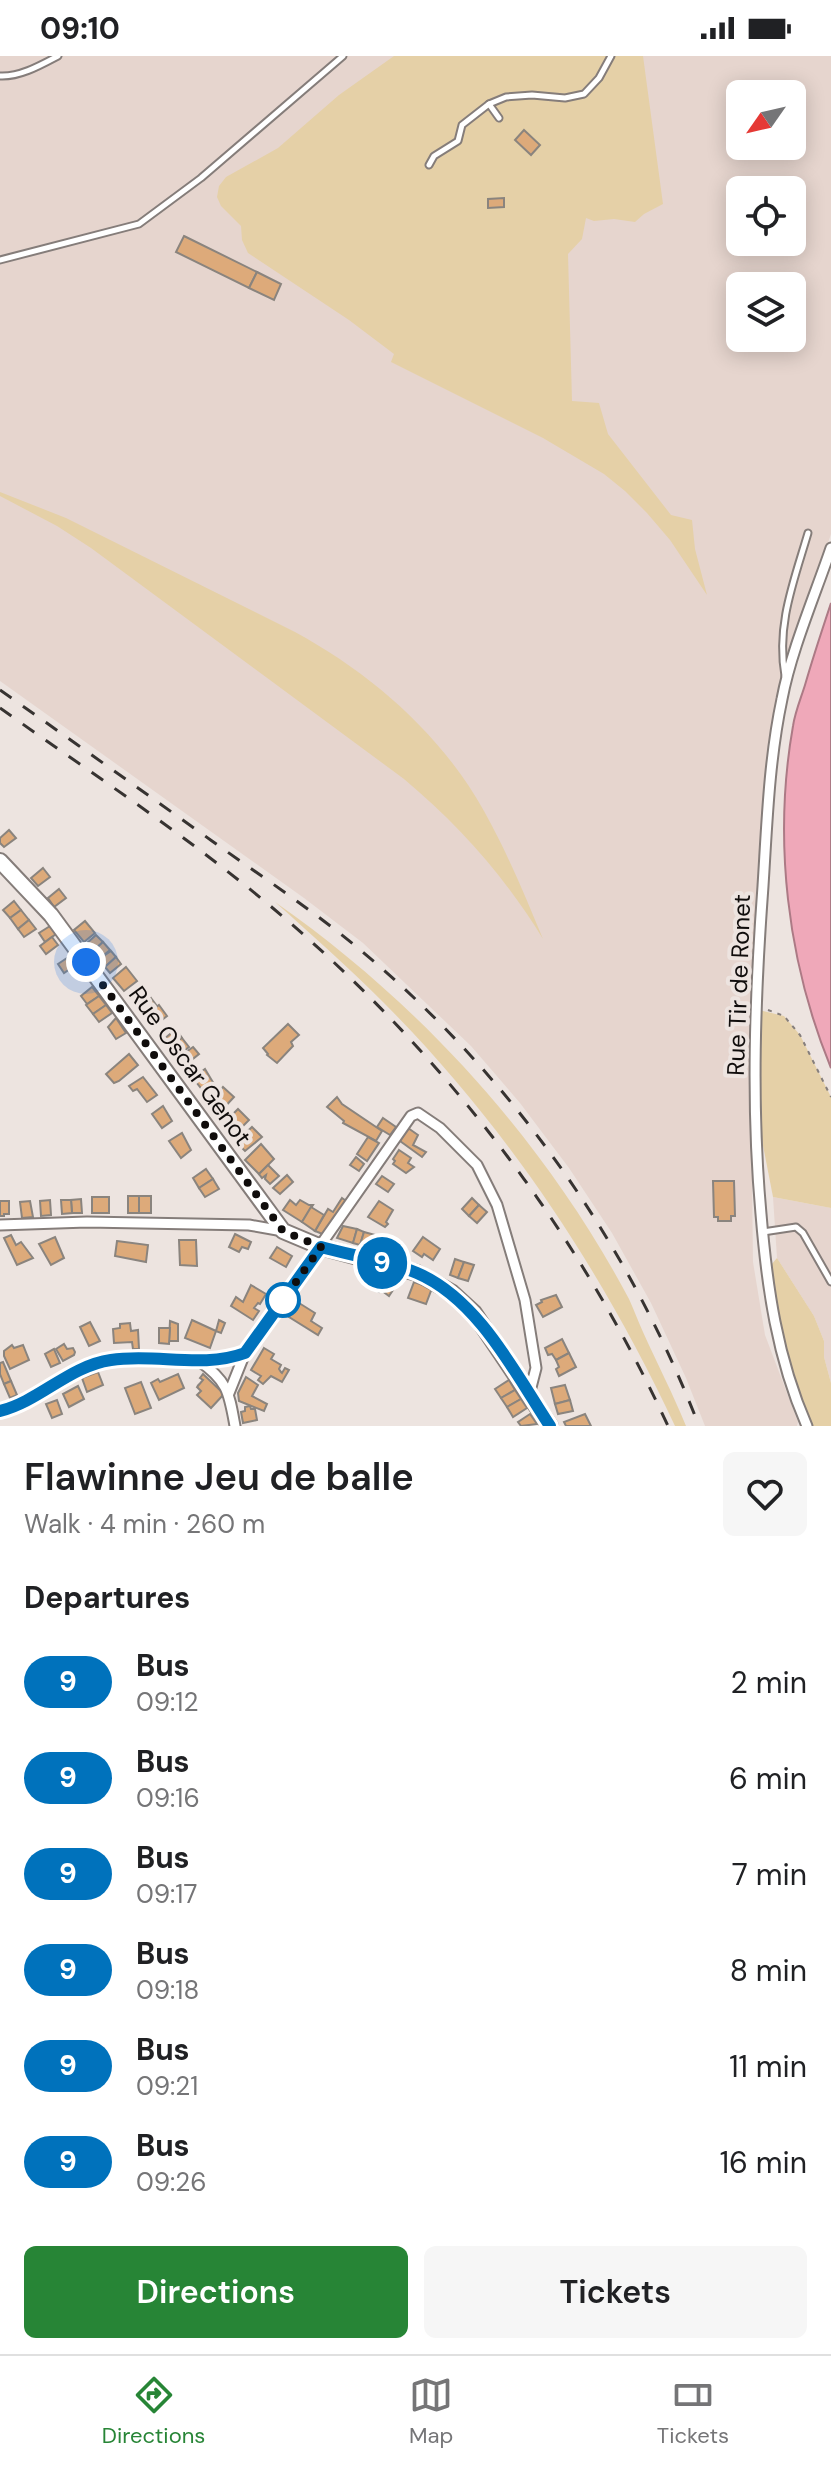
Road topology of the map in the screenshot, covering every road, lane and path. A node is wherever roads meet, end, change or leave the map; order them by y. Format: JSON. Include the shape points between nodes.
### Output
{"nodes":[{"id":1,"x":58,"y":56,"type":"edge"},
{"id":2,"x":343,"y":56,"type":"edge"},
{"id":3,"x":611,"y":56,"type":"edge"},
{"id":4,"x":0,"y":76,"type":"edge"},
{"id":5,"x":489,"y":104,"type":"junction"},
{"id":6,"x":499,"y":118,"type":"dead end"},
{"id":7,"x":429,"y":165,"type":"dead end"},
{"id":8,"x":0,"y":260,"type":"edge"},
{"id":9,"x":808,"y":533,"type":"dead end"},
{"id":10,"x":831,"y":548,"type":"edge"},
{"id":11,"x":786,"y":682,"type":"junction"},
{"id":12,"x":0,"y":861,"type":"edge"},
{"id":13,"x":755,"y":1009,"type":"junction"},
{"id":14,"x":831,"y":1097,"type":"edge"},
{"id":15,"x":0,"y":1225,"type":"edge"},
{"id":16,"x":283,"y":1231,"type":"junction"},
{"id":17,"x":762,"y":1232,"type":"junction"},
{"id":18,"x":321,"y":1247,"type":"junction"},
{"id":19,"x":831,"y":1282,"type":"edge"},
{"id":20,"x":245,"y":1353,"type":"junction"},
{"id":21,"x":199,"y":1361,"type":"junction"},
{"id":22,"x":229,"y":1393,"type":"junction"},
{"id":23,"x":529,"y":1395,"type":"junction"},
{"id":24,"x":0,"y":1411,"type":"edge"},
{"id":25,"x":235,"y":1426,"type":"edge"},
{"id":26,"x":550,"y":1426,"type":"edge"},
{"id":27,"x":807,"y":1426,"type":"edge"}],
"edges":[{"from":1,"to":4,"type":"lane"},
{"from":2,"to":8,"type":"lane","via":[[139,224]]},
{"from":3,"to":5,"type":"lane","via":[[584,94],[515,94]]},
{"from":5,"to":6,"type":"lane"},
{"from":5,"to":7,"type":"lane","via":[[462,125],[458,141]]},
{"from":9,"to":11,"type":"lane","via":[[784,616]]},
{"from":10,"to":11,"type":"street","name":"Rue Tir de Ronet"},
{"from":11,"to":13,"type":"street","name":"Rue Tir de Ronet","via":[[775,733]]},
{"from":12,"to":16,"type":"street","name":"Rue Oscar Genot","via":[[51,915]]},
{"from":13,"to":14,"type":"path","via":[[784,1016],[800,1035]]},
{"from":13,"to":17,"type":"street","name":"Rue Tir de Ronet"},
{"from":15,"to":16,"type":"street","via":[[249,1225]]},
{"from":16,"to":18,"type":"street"},
{"from":17,"to":19,"type":"lane","via":[[796,1227]]},
{"from":17,"to":27,"type":"street","name":"Rue Tir de Ronet","via":[[783,1365]]},
{"from":18,"to":20,"type":"street"},
{"from":18,"to":23,"type":"street","via":[[417,1273],[451,1292],[474,1313]]},
{"from":18,"to":23,"type":"street","via":[[411,1116],[418,1113],[440,1128],[477,1165],[497,1205],[525,1300],[536,1368]]},
{"from":20,"to":21,"type":"street"},
{"from":20,"to":22,"type":"street"},
{"from":21,"to":22,"type":"street"},
{"from":21,"to":24,"type":"street","via":[[111,1359],[81,1368]]},
{"from":22,"to":25,"type":"street"},
{"from":23,"to":26,"type":"street"}]}
